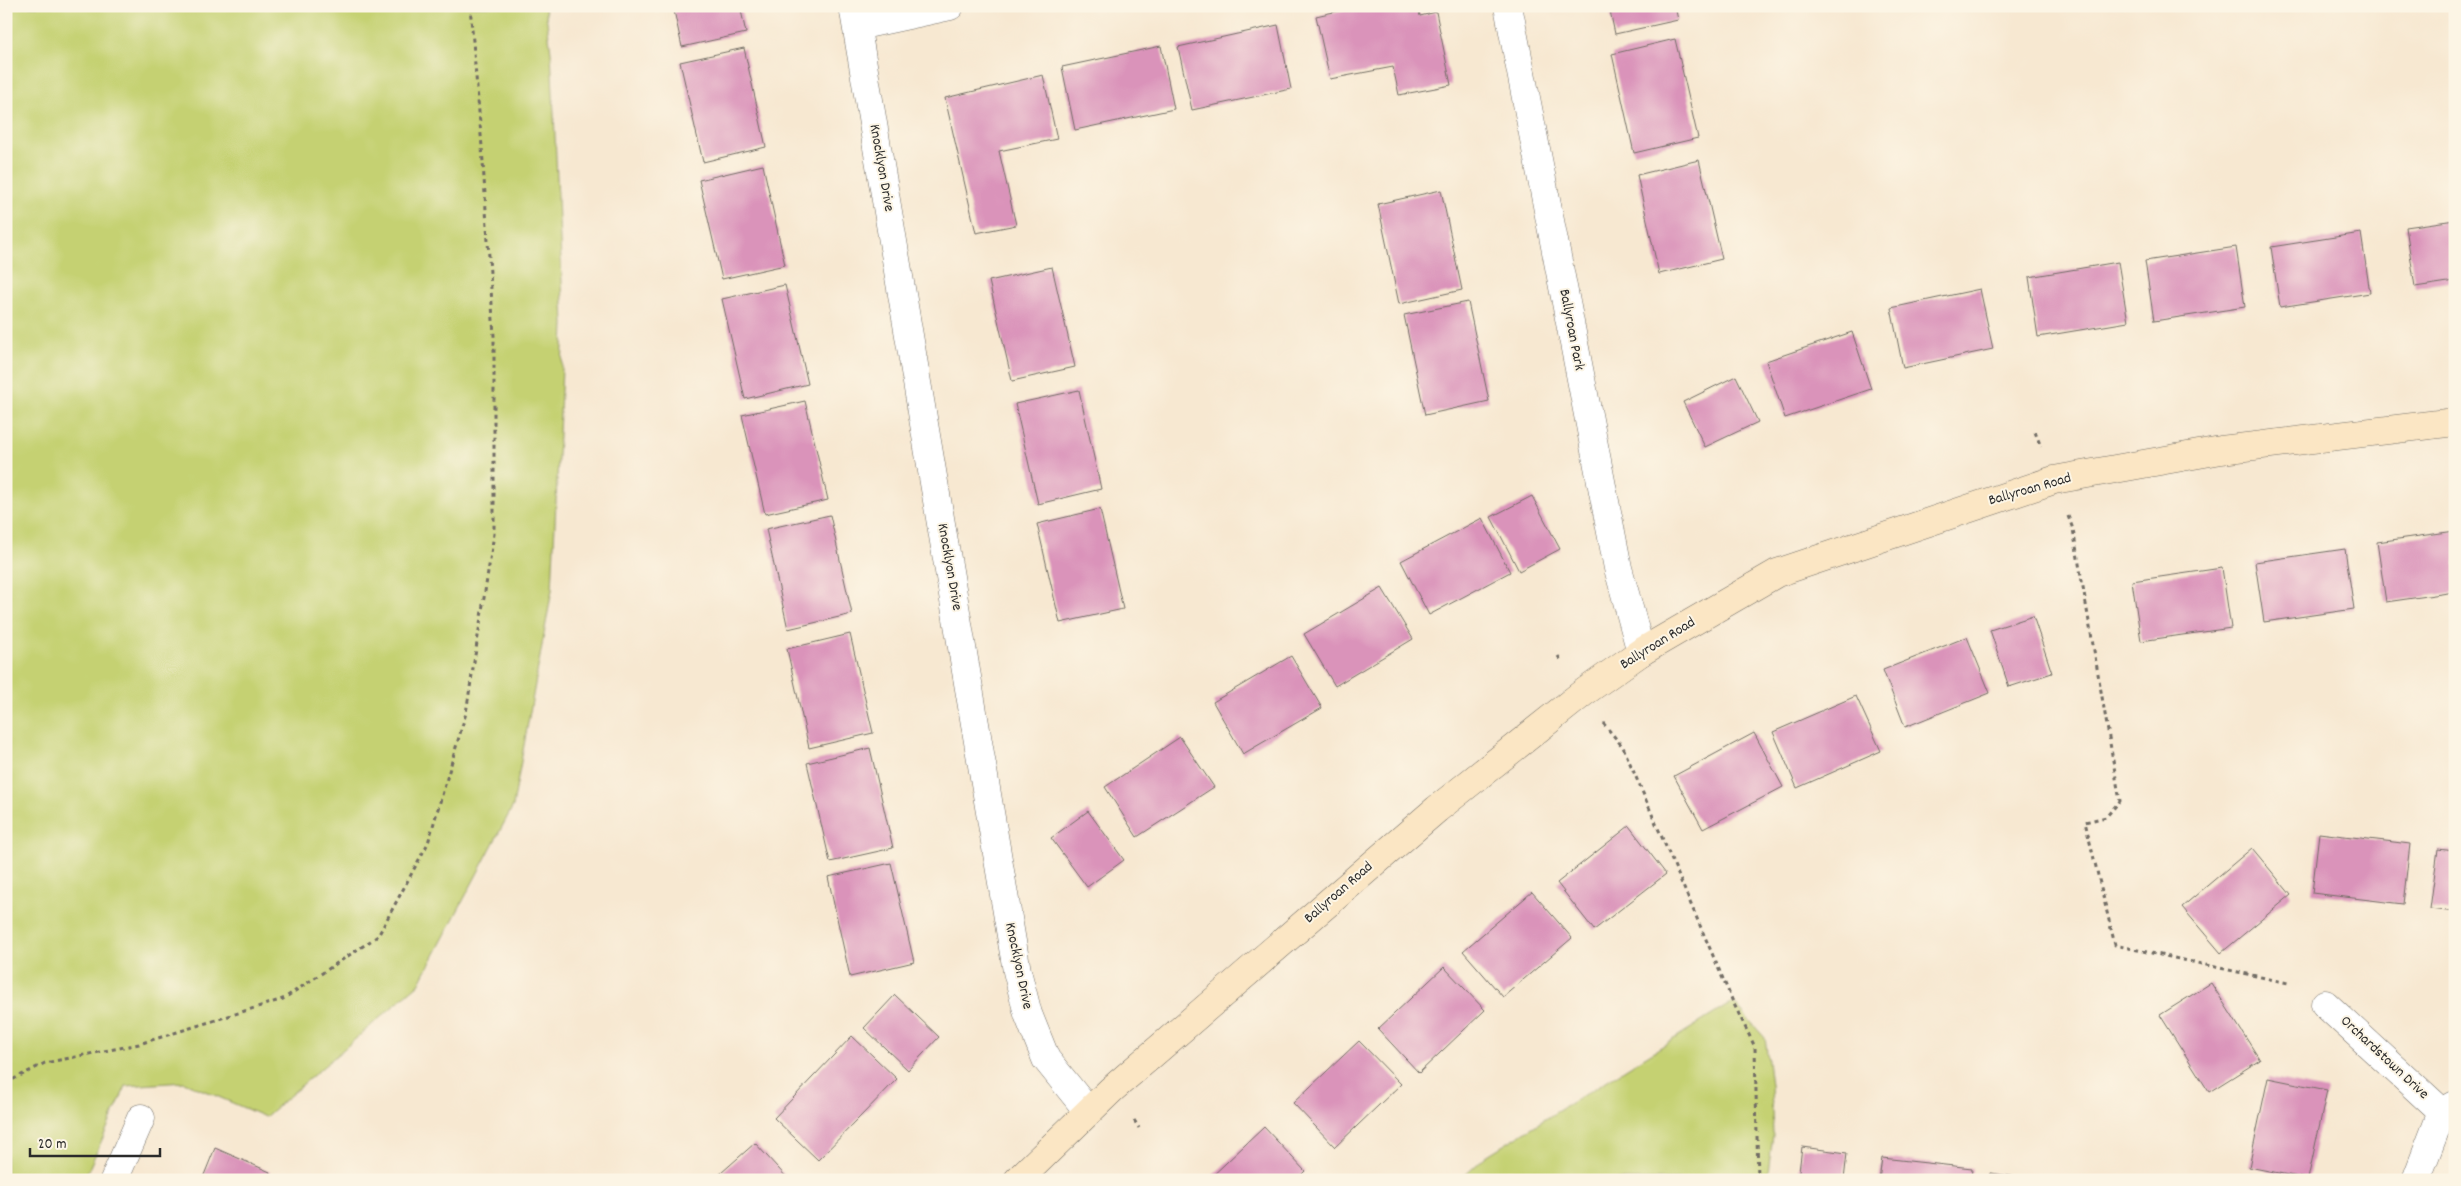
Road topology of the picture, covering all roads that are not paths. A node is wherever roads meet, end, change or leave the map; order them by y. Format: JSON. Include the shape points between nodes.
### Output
{"nodes":[{"id":1,"x":950,"y":6,"type":"edge"},
{"id":2,"x":1508,"y":6,"type":"edge"},
{"id":3,"x":855,"y":16,"type":"edge"},
{"id":4,"x":2455,"y":422,"type":"edge"},
{"id":5,"x":1641,"y":652,"type":"junction"},
{"id":6,"x":2325,"y":1004,"type":"dead end"},
{"id":7,"x":2449,"y":1109,"type":"edge"},
{"id":8,"x":1088,"y":1111,"type":"junction"},
{"id":9,"x":141,"y":1118,"type":"dead end"},
{"id":10,"x":114,"y":1180,"type":"edge"},
{"id":11,"x":1018,"y":1180,"type":"edge"},
{"id":12,"x":2416,"y":1180,"type":"edge"}],
"edges":[{"from":1,"to":3,"type":"street"},
{"from":2,"to":5,"type":"street","name":"Ballyroan Park","via":[[1618,568]]},
{"from":3,"to":8,"type":"street","name":"Knocklyon Drive","via":[[1016,970],[1028,1014],[1046,1059]]},
{"from":4,"to":5,"type":"main road","name":"Ballyroan Road","via":[[2221,450],[2054,480],[1778,573]]},
{"from":5,"to":8,"type":"main road","name":"Ballyroan Road","via":[[1582,692],[1437,809]]},
{"from":6,"to":7,"type":"street","name":"Orchardstown Drive"},
{"from":7,"to":12,"type":"street","name":"Orchardstown Drive"},
{"from":8,"to":11,"type":"main road","name":"Ballyroan Road"},
{"from":9,"to":10,"type":"street"}]}
